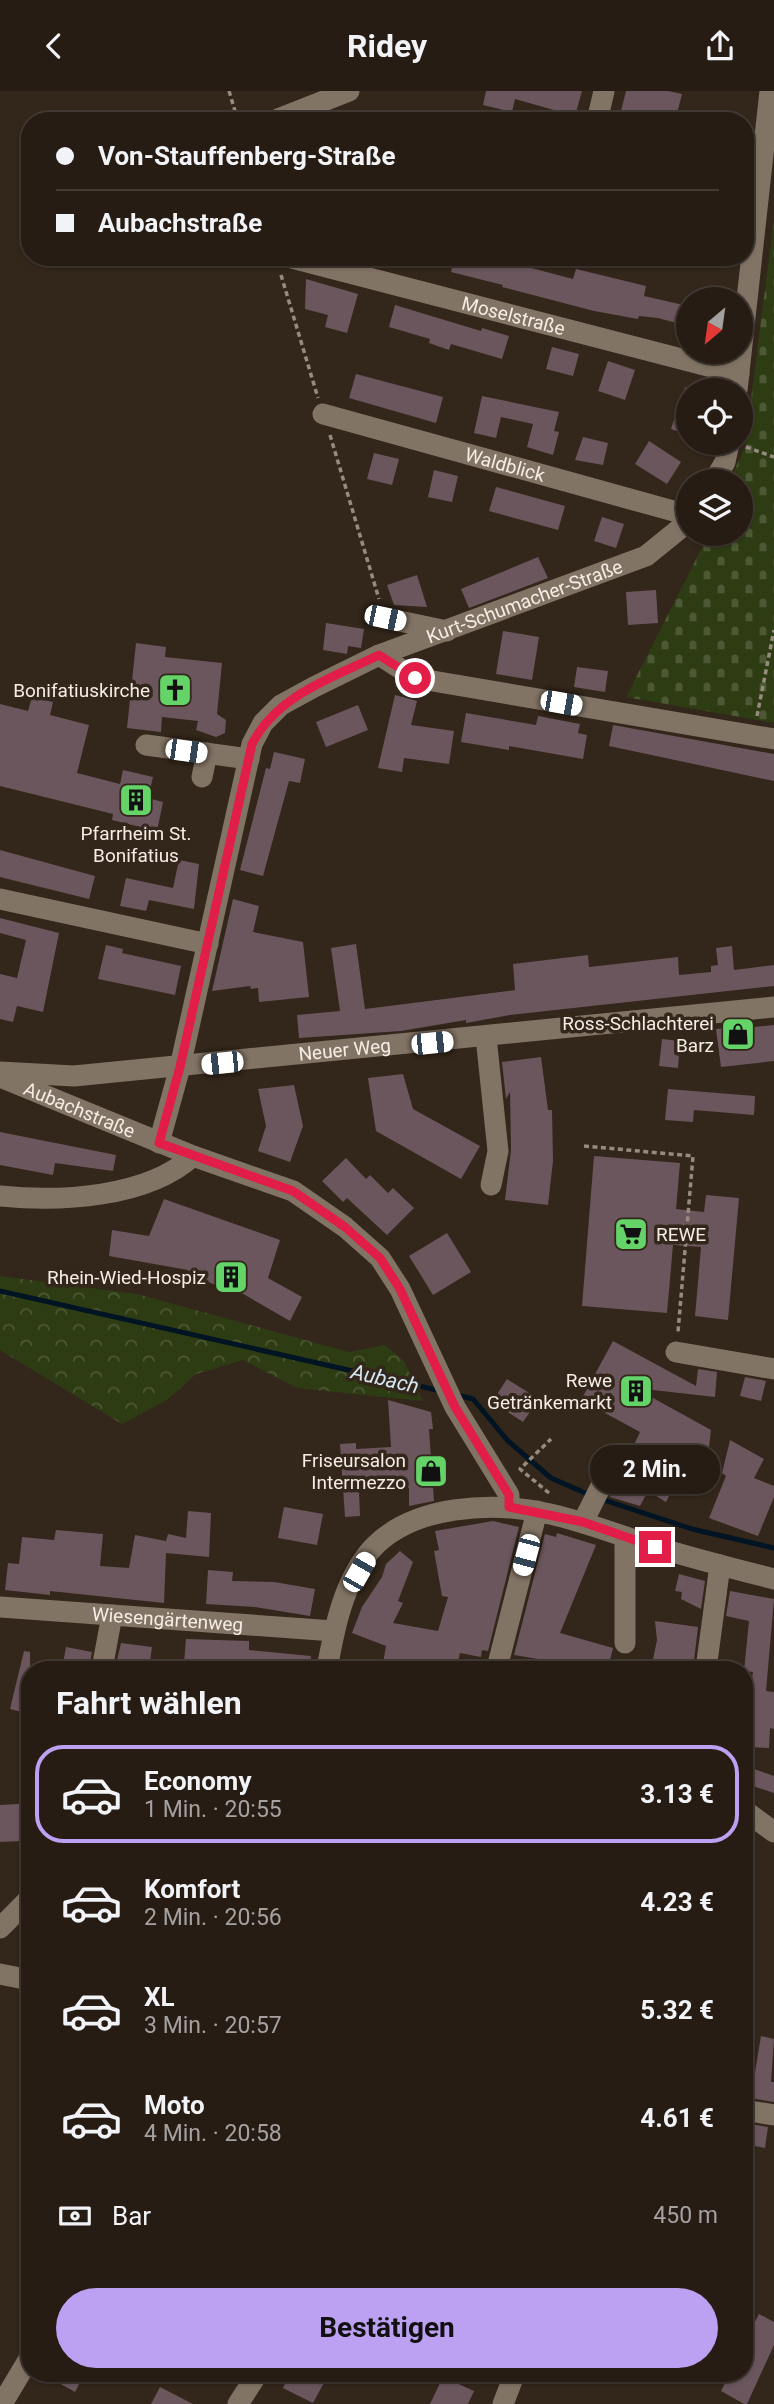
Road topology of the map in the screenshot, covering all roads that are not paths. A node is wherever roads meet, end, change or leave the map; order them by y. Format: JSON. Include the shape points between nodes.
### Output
{"nodes":[{"id":1,"x":349,"y":91,"type":"edge"},
{"id":2,"x":604,"y":91,"type":"edge"},
{"id":3,"x":770,"y":91,"type":"edge"},
{"id":4,"x":296,"y":112,"type":"edge"},
{"id":5,"x":599,"y":112,"type":"edge"},
{"id":6,"x":766,"y":179,"type":"edge"},
{"id":7,"x":292,"y":266,"type":"edge"},
{"id":8,"x":723,"y":378,"type":"edge"},
{"id":9,"x":739,"y":378,"type":"edge"},
{"id":10,"x":323,"y":415,"type":"road end"},
{"id":11,"x":676,"y":512,"type":"edge"},
{"id":12,"x":676,"y":532,"type":"edge"},
{"id":13,"x":385,"y":618,"type":"road end"},
{"id":14,"x":447,"y":631,"type":"junction"},
{"id":15,"x":379,"y":655,"type":"junction"},
{"id":16,"x":765,"y":738,"type":"edge"},
{"id":17,"x":146,"y":745,"type":"dead end"},
{"id":18,"x":207,"y":753,"type":"junction"},
{"id":19,"x":249,"y":759,"type":"junction"},
{"id":20,"x":202,"y":776,"type":"dead end"},
{"id":21,"x":0,"y":899,"type":"edge"},
{"id":22,"x":208,"y":944,"type":"junction"},
{"id":23,"x":774,"y":1007,"type":"edge"},
{"id":24,"x":486,"y":1037,"type":"junction"},
{"id":25,"x":180,"y":1067,"type":"junction"},
{"id":26,"x":0,"y":1075,"type":"edge"},
{"id":27,"x":159,"y":1143,"type":"junction"},
{"id":28,"x":193,"y":1156,"type":"junction"},
{"id":29,"x":491,"y":1185,"type":"dead end"},
{"id":30,"x":0,"y":1196,"type":"edge"},
{"id":31,"x":676,"y":1352,"type":"road end"},
{"id":32,"x":774,"y":1369,"type":"edge"},
{"id":33,"x":509,"y":1507,"type":"junction"},
{"id":34,"x":537,"y":1511,"type":"junction"},
{"id":35,"x":625,"y":1537,"type":"junction"},
{"id":36,"x":720,"y":1565,"type":"junction"},
{"id":37,"x":774,"y":1579,"type":"edge"},
{"id":38,"x":0,"y":1607,"type":"edge"},
{"id":39,"x":112,"y":1615,"type":"junction"},
{"id":40,"x":334,"y":1631,"type":"junction"},
{"id":41,"x":625,"y":1643,"type":"dead end"},
{"id":42,"x":103,"y":1661,"type":"edge"},
{"id":43,"x":328,"y":1661,"type":"edge"},
{"id":44,"x":499,"y":1661,"type":"edge"},
{"id":45,"x":707,"y":1661,"type":"edge"},
{"id":46,"x":753,"y":1817,"type":"edge"},
{"id":47,"x":774,"y":1832,"type":"edge"},
{"id":48,"x":21,"y":1907,"type":"edge"},
{"id":49,"x":0,"y":1928,"type":"edge"},
{"id":50,"x":0,"y":1974,"type":"edge"},
{"id":51,"x":21,"y":1978,"type":"edge"},
{"id":52,"x":753,"y":2112,"type":"edge"},
{"id":53,"x":774,"y":2115,"type":"edge"},
{"id":54,"x":21,"y":2372,"type":"edge"},
{"id":55,"x":252,"y":2382,"type":"edge"},
{"id":56,"x":512,"y":2382,"type":"edge"},
{"id":57,"x":2,"y":2404,"type":"edge"},
{"id":58,"x":238,"y":2404,"type":"edge"},
{"id":59,"x":503,"y":2404,"type":"edge"}],
"edges":[{"from":1,"to":4,"type":"street"},
{"from":2,"to":5,"type":"street"},
{"from":3,"to":6,"type":"street"},
{"from":6,"to":9,"type":"street"},
{"from":7,"to":8,"type":"street","name":"Moselstraße"},
{"from":10,"to":11,"type":"street","name":"Waldblick"},
{"from":12,"to":14,"type":"street","name":"Kurt-Schumacher-Straße","via":[[646,556]]},
{"from":13,"to":14,"type":"street"},
{"from":14,"to":15,"type":"street","name":"Kurt-Schumacher-Straße"},
{"from":15,"to":16,"type":"street","via":[[415,678]]},
{"from":15,"to":19,"type":"street","name":"Kurt-Schumacher-Straße","via":[[281,705],[263,723]]},
{"from":17,"to":18,"type":"street"},
{"from":18,"to":19,"type":"street"},
{"from":18,"to":20,"type":"street"},
{"from":19,"to":22,"type":"street","name":"Kurt-Schumacher-Straße"},
{"from":21,"to":22,"type":"street"},
{"from":22,"to":25,"type":"street","name":"Kurt-Schumacher-Straße"},
{"from":23,"to":24,"type":"street","name":"Neuer Weg"},
{"from":24,"to":25,"type":"street","name":"Neuer Weg"},
{"from":24,"to":29,"type":"street","via":[[498,1151]]},
{"from":25,"to":26,"type":"street","name":"Neuer Weg","via":[[74,1076]]},
{"from":25,"to":27,"type":"street","name":"Aubachstraße"},
{"from":26,"to":27,"type":"street","name":"Aubachstraße"},
{"from":27,"to":28,"type":"street","name":"Aubachstraße"},
{"from":28,"to":30,"type":"street","via":[[174,1173],[92,1197]]},
{"from":28,"to":33,"type":"street","name":"Aubachstraße","via":[[293,1191],[380,1258],[400,1289],[455,1407],[509,1495]]},
{"from":31,"to":32,"type":"street"},
{"from":33,"to":34,"type":"street"},
{"from":33,"to":40,"type":"street","via":[[437,1513],[403,1526],[371,1551],[347,1593]]},
{"from":34,"to":35,"type":"street","via":[[591,1506]]},
{"from":34,"to":44,"type":"street"},
{"from":35,"to":36,"type":"street"},
{"from":35,"to":41,"type":"street"},
{"from":36,"to":37,"type":"street"},
{"from":36,"to":45,"type":"street"},
{"from":38,"to":39,"type":"street","name":"Wiesengärtenweg"},
{"from":39,"to":40,"type":"street","name":"Wiesengärtenweg"},
{"from":39,"to":42,"type":"street"},
{"from":40,"to":43,"type":"street"},
{"from":46,"to":47,"type":"street"},
{"from":48,"to":49,"type":"street"},
{"from":50,"to":51,"type":"street"},
{"from":52,"to":53,"type":"street"},
{"from":54,"to":57,"type":"street"},
{"from":55,"to":58,"type":"street"},
{"from":56,"to":59,"type":"street"}]}
